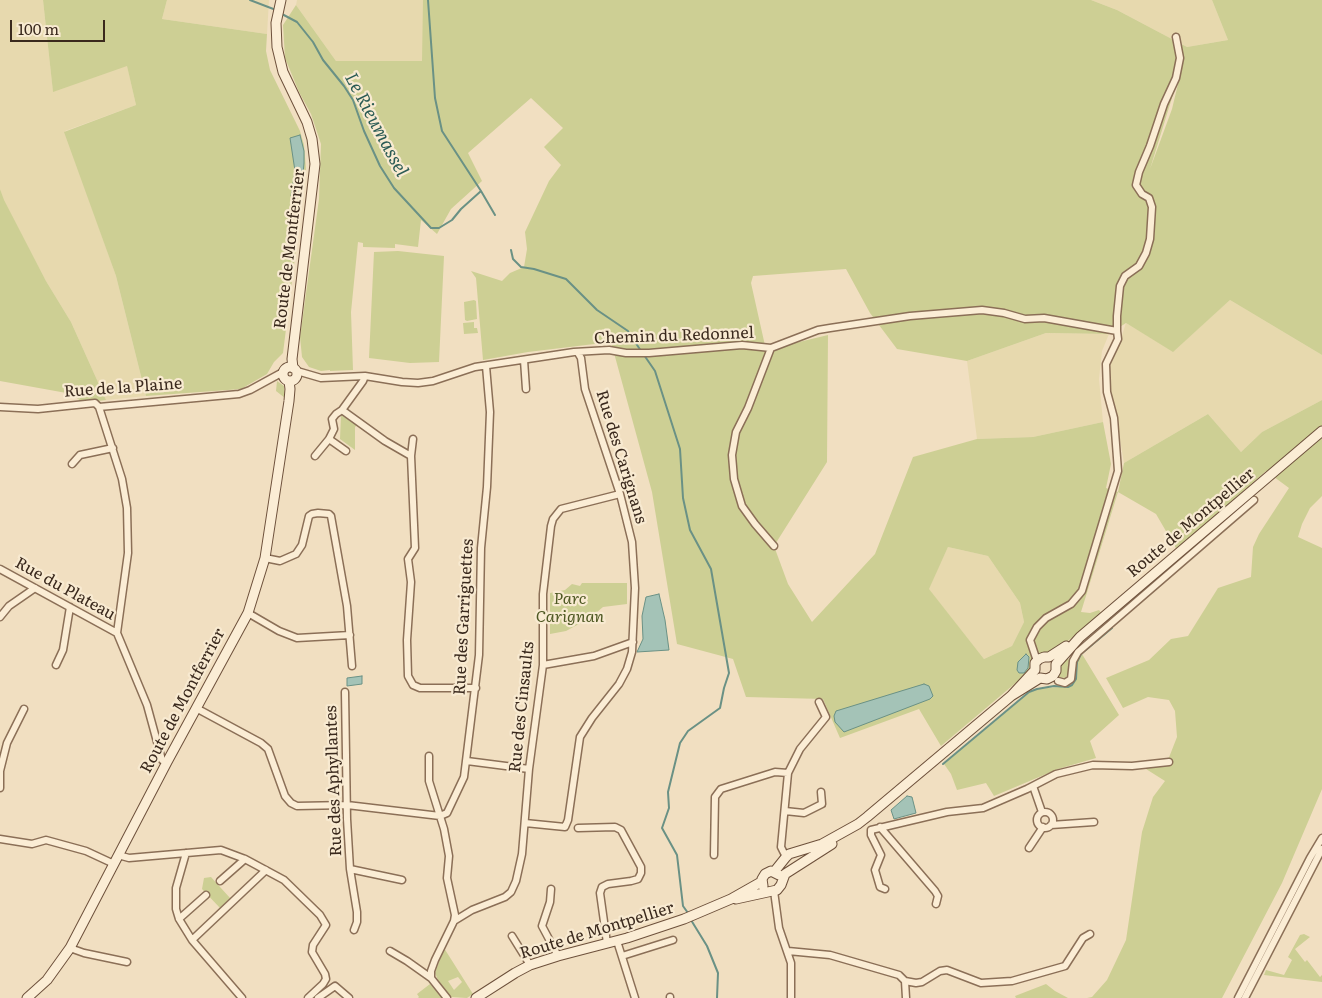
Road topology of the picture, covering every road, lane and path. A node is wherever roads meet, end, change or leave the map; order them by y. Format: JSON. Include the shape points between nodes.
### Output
{"nodes":[{"id":1,"x":281,"y":1,"type":"edge"},
{"id":2,"x":1176,"y":37,"type":"dead end"},
{"id":3,"x":1117,"y":331,"type":"junction"},
{"id":4,"x":770,"y":348,"type":"junction"},
{"id":5,"x":578,"y":353,"type":"junction"},
{"id":6,"x":524,"y":360,"type":"junction"},
{"id":7,"x":486,"y":366,"type":"junction"},
{"id":8,"x":290,"y":374,"type":"junction"},
{"id":9,"x":365,"y":376,"type":"junction"},
{"id":10,"x":526,"y":389,"type":"dead end"},
{"id":11,"x":0,"y":407,"type":"edge"},
{"id":12,"x":98,"y":407,"type":"junction"},
{"id":13,"x":342,"y":410,"type":"junction"},
{"id":14,"x":1322,"y":431,"type":"edge"},
{"id":15,"x":329,"y":439,"type":"junction"},
{"id":16,"x":413,"y":439,"type":"dead end"},
{"id":17,"x":112,"y":448,"type":"junction"},
{"id":18,"x":346,"y":451,"type":"dead end"},
{"id":19,"x":315,"y":456,"type":"dead end"},
{"id":20,"x":411,"y":456,"type":"junction"},
{"id":21,"x":72,"y":464,"type":"dead end"},
{"id":22,"x":620,"y":494,"type":"junction"},
{"id":23,"x":1254,"y":500,"type":"dead end"},
{"id":24,"x":774,"y":546,"type":"dead end"},
{"id":25,"x":265,"y":558,"type":"junction"},
{"id":26,"x":0,"y":569,"type":"edge"},
{"id":27,"x":35,"y":588,"type":"junction"},
{"id":28,"x":70,"y":608,"type":"junction"},
{"id":29,"x":248,"y":613,"type":"junction"},
{"id":30,"x":0,"y":617,"type":"edge"},
{"id":31,"x":116,"y":634,"type":"junction"},
{"id":32,"x":350,"y":635,"type":"junction"},
{"id":33,"x":633,"y":642,"type":"junction"},
{"id":34,"x":1042,"y":663,"type":"junction"},
{"id":35,"x":56,"y":665,"type":"dead end"},
{"id":36,"x":543,"y":665,"type":"junction"},
{"id":37,"x":352,"y":666,"type":"dead end"},
{"id":38,"x":1058,"y":681,"type":"dead end"},
{"id":39,"x":476,"y":688,"type":"junction"},
{"id":40,"x":345,"y":692,"type":"dead end"},
{"id":41,"x":819,"y":702,"type":"dead end"},
{"id":42,"x":196,"y":708,"type":"junction"},
{"id":43,"x":24,"y":709,"type":"dead end"},
{"id":44,"x":429,"y":756,"type":"dead end"},
{"id":45,"x":166,"y":762,"type":"junction"},
{"id":46,"x":467,"y":762,"type":"junction"},
{"id":47,"x":1169,"y":762,"type":"dead end"},
{"id":48,"x":529,"y":769,"type":"junction"},
{"id":49,"x":788,"y":773,"type":"junction"},
{"id":50,"x":1033,"y":786,"type":"junction"},
{"id":51,"x":0,"y":788,"type":"edge"},
{"id":52,"x":821,"y":792,"type":"dead end"},
{"id":53,"x":347,"y":804,"type":"junction"},
{"id":54,"x":785,"y":811,"type":"junction"},
{"id":55,"x":1042,"y":812,"type":"junction"},
{"id":56,"x":440,"y":816,"type":"junction"},
{"id":57,"x":860,"y":822,"type":"junction"},
{"id":58,"x":1094,"y":822,"type":"dead end"},
{"id":59,"x":525,"y":823,"type":"junction"},
{"id":60,"x":1051,"y":825,"type":"junction"},
{"id":61,"x":880,"y":827,"type":"junction"},
{"id":62,"x":1043,"y":827,"type":"junction"},
{"id":63,"x":578,"y":828,"type":"dead end"},
{"id":64,"x":871,"y":830,"type":"junction"},
{"id":65,"x":1322,"y":838,"type":"edge"},
{"id":66,"x":0,"y":839,"type":"edge"},
{"id":67,"x":1029,"y":848,"type":"dead end"},
{"id":68,"x":1322,"y":849,"type":"edge"},
{"id":69,"x":802,"y":851,"type":"junction"},
{"id":70,"x":186,"y":853,"type":"junction"},
{"id":71,"x":176,"y":854,"type":"junction"},
{"id":72,"x":714,"y":854,"type":"dead end"},
{"id":73,"x":786,"y":857,"type":"junction"},
{"id":74,"x":116,"y":859,"type":"junction"},
{"id":75,"x":245,"y":859,"type":"junction"},
{"id":76,"x":805,"y":861,"type":"junction"},
{"id":77,"x":181,"y":868,"type":"junction"},
{"id":78,"x":350,"y":869,"type":"junction"},
{"id":79,"x":266,"y":870,"type":"junction"},
{"id":80,"x":774,"y":872,"type":"junction"},
{"id":81,"x":402,"y":880,"type":"dead end"},
{"id":82,"x":782,"y":880,"type":"junction"},
{"id":83,"x":220,"y":881,"type":"dead end"},
{"id":84,"x":762,"y":882,"type":"junction"},
{"id":85,"x":551,"y":889,"type":"dead end"},
{"id":86,"x":885,"y":889,"type":"dead end"},
{"id":87,"x":771,"y":891,"type":"junction"},
{"id":88,"x":206,"y":894,"type":"dead end"},
{"id":89,"x":731,"y":899,"type":"junction"},
{"id":90,"x":936,"y":904,"type":"dead end"},
{"id":91,"x":179,"y":919,"type":"junction"},
{"id":92,"x":454,"y":921,"type":"junction"},
{"id":93,"x":354,"y":930,"type":"dead end"},
{"id":94,"x":1090,"y":934,"type":"dead end"},
{"id":95,"x":512,"y":936,"type":"dead end"},
{"id":96,"x":192,"y":940,"type":"junction"},
{"id":97,"x":673,"y":940,"type":"dead end"},
{"id":98,"x":617,"y":941,"type":"junction"},
{"id":99,"x":607,"y":943,"type":"junction"},
{"id":100,"x":70,"y":948,"type":"junction"},
{"id":101,"x":390,"y":951,"type":"dead end"},
{"id":102,"x":788,"y":951,"type":"junction"},
{"id":103,"x":558,"y":956,"type":"junction"},
{"id":104,"x":622,"y":956,"type":"junction"},
{"id":105,"x":127,"y":962,"type":"dead end"},
{"id":106,"x":530,"y":965,"type":"junction"},
{"id":107,"x":432,"y":978,"type":"junction"},
{"id":108,"x":905,"y":982,"type":"junction"},
{"id":109,"x":27,"y":998,"type":"edge"},
{"id":110,"x":242,"y":998,"type":"edge"},
{"id":111,"x":308,"y":998,"type":"edge"},
{"id":112,"x":318,"y":998,"type":"edge"},
{"id":113,"x":349,"y":998,"type":"edge"},
{"id":114,"x":447,"y":998,"type":"edge"},
{"id":115,"x":476,"y":998,"type":"edge"},
{"id":116,"x":635,"y":998,"type":"edge"},
{"id":117,"x":791,"y":998,"type":"edge"},
{"id":118,"x":906,"y":998,"type":"edge"},
{"id":119,"x":1238,"y":998,"type":"edge"},
{"id":120,"x":1245,"y":998,"type":"edge"}],
"edges":[{"from":1,"to":8,"type":"street","name":"Route de Montferrier","via":[[276,23],[277,47],[283,72],[307,122],[315,164]]},
{"from":2,"to":3,"type":"street","via":[[1180,58],[1176,78],[1136,185],[1149,198],[1152,207],[1150,238],[1140,266],[1125,276],[1120,286]]},
{"from":3,"to":4,"type":"street","name":"Chemin du Redonnel","via":[[982,310],[910,316],[818,330]]},
{"from":3,"to":34,"type":"street","via":[[1118,338],[1105,373],[1114,418],[1118,471],[1082,590],[1071,604],[1037,626],[1030,640]]},
{"from":4,"to":5,"type":"street","name":"Chemin du Redonnel","via":[[742,345],[649,353],[609,350]]},
{"from":4,"to":24,"type":"street","name":"Chemin du Redonnel","via":[[736,432],[732,455],[734,479],[742,506]]},
{"from":5,"to":6,"type":"street","name":"Chemin du Redonnel"},
{"from":5,"to":22,"type":"street","name":"Rue des Carignans","via":[[582,358],[585,389]]},
{"from":6,"to":7,"type":"street","name":"Chemin du Redonnel"},
{"from":6,"to":10,"type":"street"},
{"from":7,"to":9,"type":"street","name":"Chemin du Redonnel","via":[[418,383]]},
{"from":7,"to":39,"type":"street","name":"Rue des Garriguettes","via":[[490,412]]},
{"from":8,"to":9,"type":"street","name":"Chemin du Redonnel","via":[[321,378]]},
{"from":8,"to":12,"type":"street","name":"Rue de la Plaine","via":[[239,394]]},
{"from":8,"to":25,"type":"street","name":"Route de Montferrier"},
{"from":9,"to":13,"type":"street"},
{"from":11,"to":12,"type":"street","name":"Rue de la Plaine","via":[[38,409],[95,403]]},
{"from":12,"to":17,"type":"street"},
{"from":13,"to":15,"type":"street","via":[[332,419],[334,429]]},
{"from":13,"to":20,"type":"street"},
{"from":14,"to":34,"type":"street","name":"Route de Montpellier","via":[[1080,637]]},
{"from":15,"to":18,"type":"street"},
{"from":15,"to":19,"type":"street"},
{"from":16,"to":20,"type":"street"},
{"from":17,"to":21,"type":"street","via":[[80,456]]},
{"from":17,"to":31,"type":"street","via":[[127,508],[128,553]]},
{"from":20,"to":39,"type":"street","via":[[415,548],[408,560],[411,582],[408,676],[413,685],[420,688]]},
{"from":22,"to":33,"type":"street","name":"Rue des Carignans","via":[[634,563]]},
{"from":22,"to":36,"type":"street","name":"Rue des Cinsaults","via":[[561,509],[553,519],[543,594]]},
{"from":23,"to":38,"type":"street","via":[[1078,652],[1073,660],[1072,679],[1066,683]]},
{"from":25,"to":29,"type":"street","name":"Route de Montferrier"},
{"from":25,"to":32,"type":"street","via":[[280,561],[296,554],[302,545],[309,516],[329,514],[334,527]]},
{"from":26,"to":27,"type":"street","name":"Rue du Plateau"},
{"from":27,"to":28,"type":"street","name":"Rue du Plateau"},
{"from":27,"to":30,"type":"street","via":[[9,606]]},
{"from":28,"to":31,"type":"street","name":"Rue du Plateau"},
{"from":28,"to":35,"type":"street","via":[[63,650]]},
{"from":29,"to":32,"type":"street","via":[[297,638]]},
{"from":29,"to":42,"type":"street","name":"Route de Montferrier"},
{"from":31,"to":45,"type":"street","via":[[147,705],[162,760]]},
{"from":32,"to":37,"type":"street"},
{"from":33,"to":36,"type":"street","via":[[594,656]]},
{"from":33,"to":59,"type":"street","name":"Rue des Carignans","via":[[627,669],[619,684],[580,737],[565,827]]},
{"from":34,"to":57,"type":"street","name":"Route de Montpellier","via":[[1011,696]]},
{"from":36,"to":48,"type":"street","name":"Rue des Cinsaults"},
{"from":39,"to":46,"type":"street","name":"Rue des Garriguettes"},
{"from":40,"to":53,"type":"street","name":"Rue des Aphyllantes"},
{"from":41,"to":49,"type":"street","via":[[826,717],[800,749]]},
{"from":42,"to":45,"type":"street","name":"Route de Montferrier"},
{"from":42,"to":53,"type":"street","via":[[268,749],[285,796],[291,803],[297,806]]},
{"from":43,"to":51,"type":"street","via":[[7,743]]},
{"from":44,"to":56,"type":"street","via":[[429,781]]},
{"from":45,"to":74,"type":"street","name":"Route de Montferrier"},
{"from":46,"to":48,"type":"street"},
{"from":46,"to":56,"type":"street","name":"Rue des Garriguettes","via":[[464,777],[447,813]]},
{"from":47,"to":50,"type":"street","via":[[1093,766],[1056,774]]},
{"from":48,"to":59,"type":"street","name":"Rue des Cinsaults"},
{"from":49,"to":54,"type":"street"},
{"from":49,"to":72,"type":"street","via":[[775,772],[721,789],[715,797]]},
{"from":50,"to":55,"type":"street"},
{"from":50,"to":61,"type":"street","via":[[983,808],[947,812]]},
{"from":52,"to":54,"type":"street","via":[[822,804],[804,813]]},
{"from":53,"to":56,"type":"street"},
{"from":53,"to":78,"type":"street","name":"Rue des Aphyllantes"},
{"from":54,"to":73,"type":"street","via":[[781,847]]},
{"from":55,"to":60,"type":"street","via":[[1051,815]]},
{"from":55,"to":62,"type":"street","via":[[1037,820]]},
{"from":56,"to":92,"type":"street","via":[[449,856],[446,878]]},
{"from":57,"to":64,"type":"street"},
{"from":57,"to":69,"type":"street","name":"Route de Montpellier","via":[[822,844]]},
{"from":57,"to":76,"type":"street","name":"Route de Montpellier"},
{"from":58,"to":60,"type":"street"},
{"from":59,"to":92,"type":"street","via":[[522,854],[511,892]]},
{"from":60,"to":62,"type":"street"},
{"from":61,"to":64,"type":"street"},
{"from":61,"to":90,"type":"street","via":[[938,896]]},
{"from":62,"to":67,"type":"street"},
{"from":63,"to":99,"type":"street","via":[[615,827],[621,830],[641,867],[638,879],[602,887]]},
{"from":64,"to":86,"type":"street","via":[[881,855],[875,870],[880,887]]},
{"from":65,"to":119,"type":"street"},
{"from":66,"to":74,"type":"street","via":[[32,844],[46,840]]},
{"from":68,"to":120,"type":"street"},
{"from":69,"to":73,"type":"street","name":"Route de Montpellier"},
{"from":69,"to":76,"type":"street"},
{"from":70,"to":71,"type":"street"},
{"from":70,"to":75,"type":"street","via":[[221,850]]},
{"from":70,"to":77,"type":"street"},
{"from":71,"to":74,"type":"street"},
{"from":71,"to":77,"type":"street"},
{"from":73,"to":80,"type":"street"},
{"from":74,"to":100,"type":"street","name":"Route de Montferrier"},
{"from":75,"to":79,"type":"street"},
{"from":75,"to":83,"type":"street"},
{"from":76,"to":82,"type":"street","name":"Route de Montpellier","via":[[785,874]]},
{"from":77,"to":91,"type":"street","via":[[176,897]]},
{"from":78,"to":81,"type":"street","name":"Rue des Aphyllantes"},
{"from":78,"to":93,"type":"street","name":"Rue des Aphyllantes","via":[[357,912]]},
{"from":79,"to":96,"type":"street"},
{"from":79,"to":111,"type":"street","via":[[284,880],[326,925],[312,952],[326,979]]},
{"from":80,"to":82,"type":"street"},
{"from":80,"to":84,"type":"street","via":[[765,874]]},
{"from":82,"to":87,"type":"street","via":[[779,888]]},
{"from":84,"to":87,"type":"street","via":[[764,888]]},
{"from":84,"to":89,"type":"street","name":"Route de Montpellier"},
{"from":85,"to":103,"type":"street","via":[[542,926]]},
{"from":87,"to":89,"type":"street","name":"Route de Montpellier"},
{"from":87,"to":102,"type":"street"},
{"from":88,"to":91,"type":"street"},
{"from":89,"to":98,"type":"street","name":"Route de Montpellier","via":[[699,914]]},
{"from":91,"to":96,"type":"street"},
{"from":92,"to":107,"type":"street","via":[[435,960]]},
{"from":94,"to":108,"type":"street","via":[[1083,938],[1065,966],[1012,980],[982,983],[947,970],[922,982]]},
{"from":95,"to":106,"type":"street"},
{"from":96,"to":110,"type":"street"},
{"from":97,"to":104,"type":"street"},
{"from":98,"to":99,"type":"street","name":"Route de Montpellier"},
{"from":98,"to":104,"type":"street"},
{"from":99,"to":103,"type":"street","name":"Route de Montpellier"},
{"from":100,"to":105,"type":"street"},
{"from":100,"to":109,"type":"street","name":"Route de Montferrier","via":[[47,980]]},
{"from":101,"to":107,"type":"street"},
{"from":102,"to":108,"type":"street","via":[[830,955],[899,975]]},
{"from":102,"to":117,"type":"street"},
{"from":103,"to":106,"type":"street","name":"Route de Montpellier"},
{"from":104,"to":116,"type":"street"},
{"from":106,"to":115,"type":"street","name":"Route de Montpellier"},
{"from":107,"to":114,"type":"street"},
{"from":108,"to":118,"type":"street"},
{"from":112,"to":113,"type":"street","via":[[335,986]]}]}
